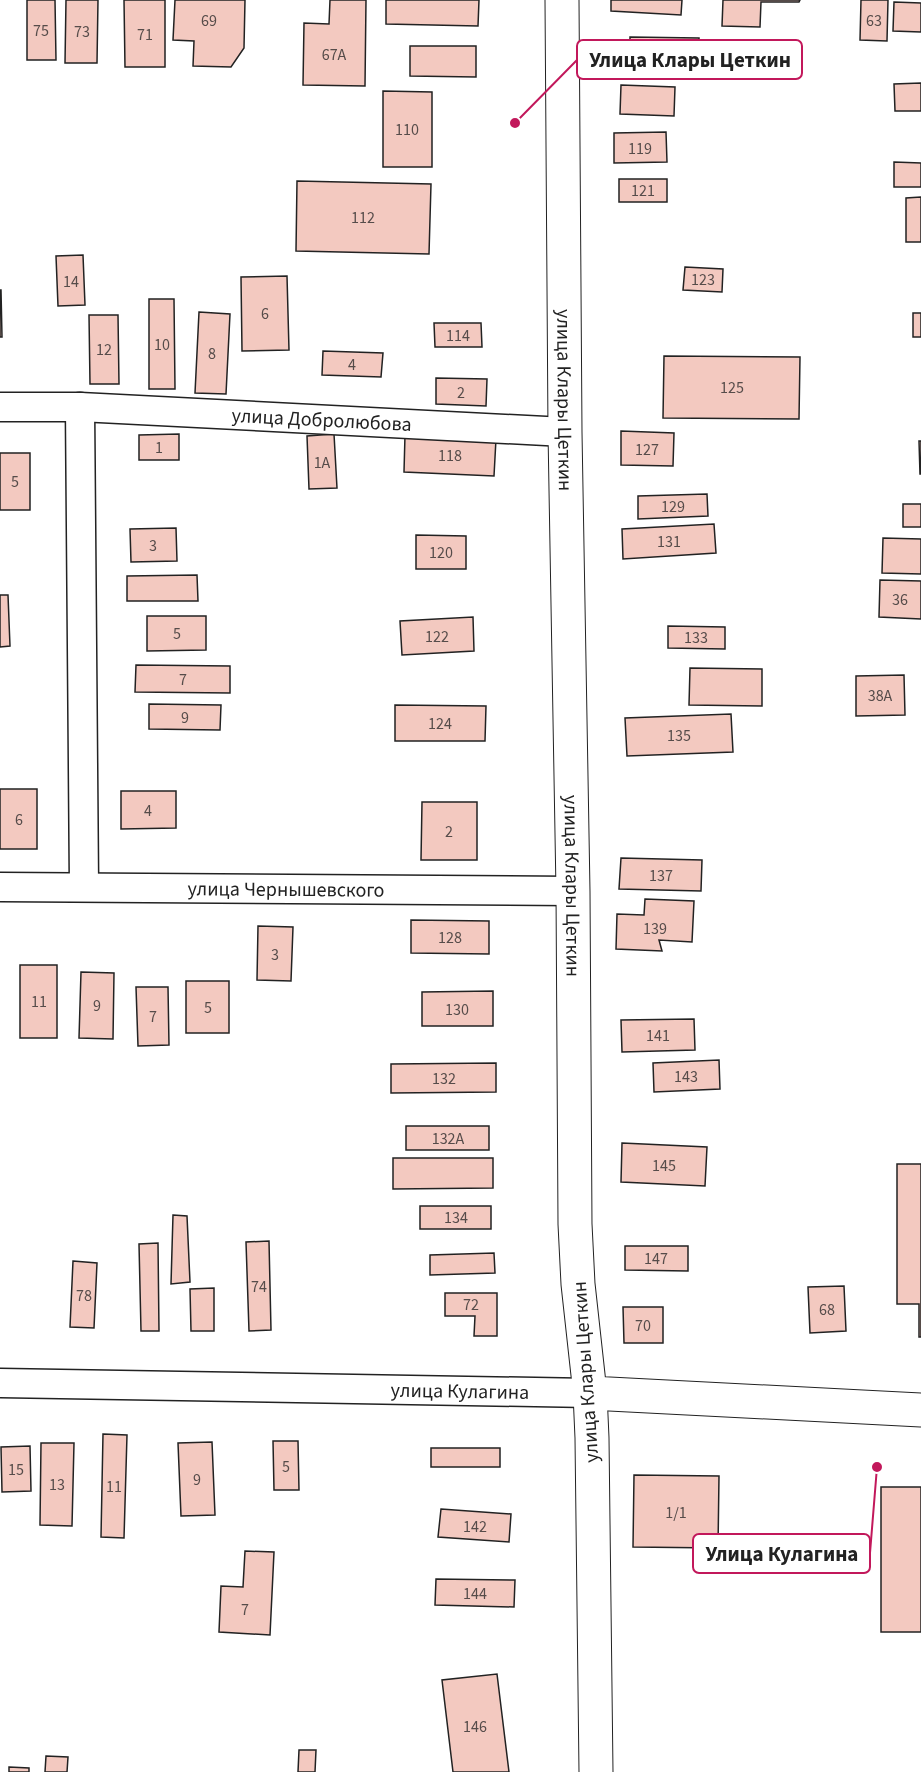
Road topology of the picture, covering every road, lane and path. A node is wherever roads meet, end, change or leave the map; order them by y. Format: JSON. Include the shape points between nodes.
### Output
{"nodes":[{"id":1,"x":562,"y":0,"type":"edge"},
{"id":2,"x":0,"y":407,"type":"edge"},
{"id":3,"x":80,"y":407,"type":"junction"},
{"id":4,"x":565,"y":432,"type":"junction"},
{"id":5,"x":84,"y":886,"type":"junction"},
{"id":6,"x":0,"y":887,"type":"edge"},
{"id":7,"x":573,"y":891,"type":"junction"},
{"id":8,"x":0,"y":1383,"type":"edge"},
{"id":9,"x":590,"y":1393,"type":"junction"},
{"id":10,"x":921,"y":1410,"type":"edge"},
{"id":11,"x":596,"y":1772,"type":"edge"}],
"edges":[{"from":1,"to":4,"type":"main road","name":"улица Клары Цеткин"},
{"from":2,"to":3,"type":"street","name":"улица Добролюбова"},
{"from":3,"to":4,"type":"street","name":"улица Добролюбова"},
{"from":3,"to":5,"type":"street"},
{"from":4,"to":7,"type":"main road","name":"улица Клары Цеткин"},
{"from":5,"to":6,"type":"street","name":"улица Чернышевского"},
{"from":5,"to":7,"type":"street","name":"улица Чернышевского"},
{"from":7,"to":9,"type":"main road","name":"улица Клары Цеткин","via":[[576,1234]]},
{"from":8,"to":9,"type":"street","name":"улица Кулагина"},
{"from":9,"to":10,"type":"main road","name":"улица Кулагина"},
{"from":9,"to":11,"type":"main road","name":"улица Клары Цеткин"}]}
